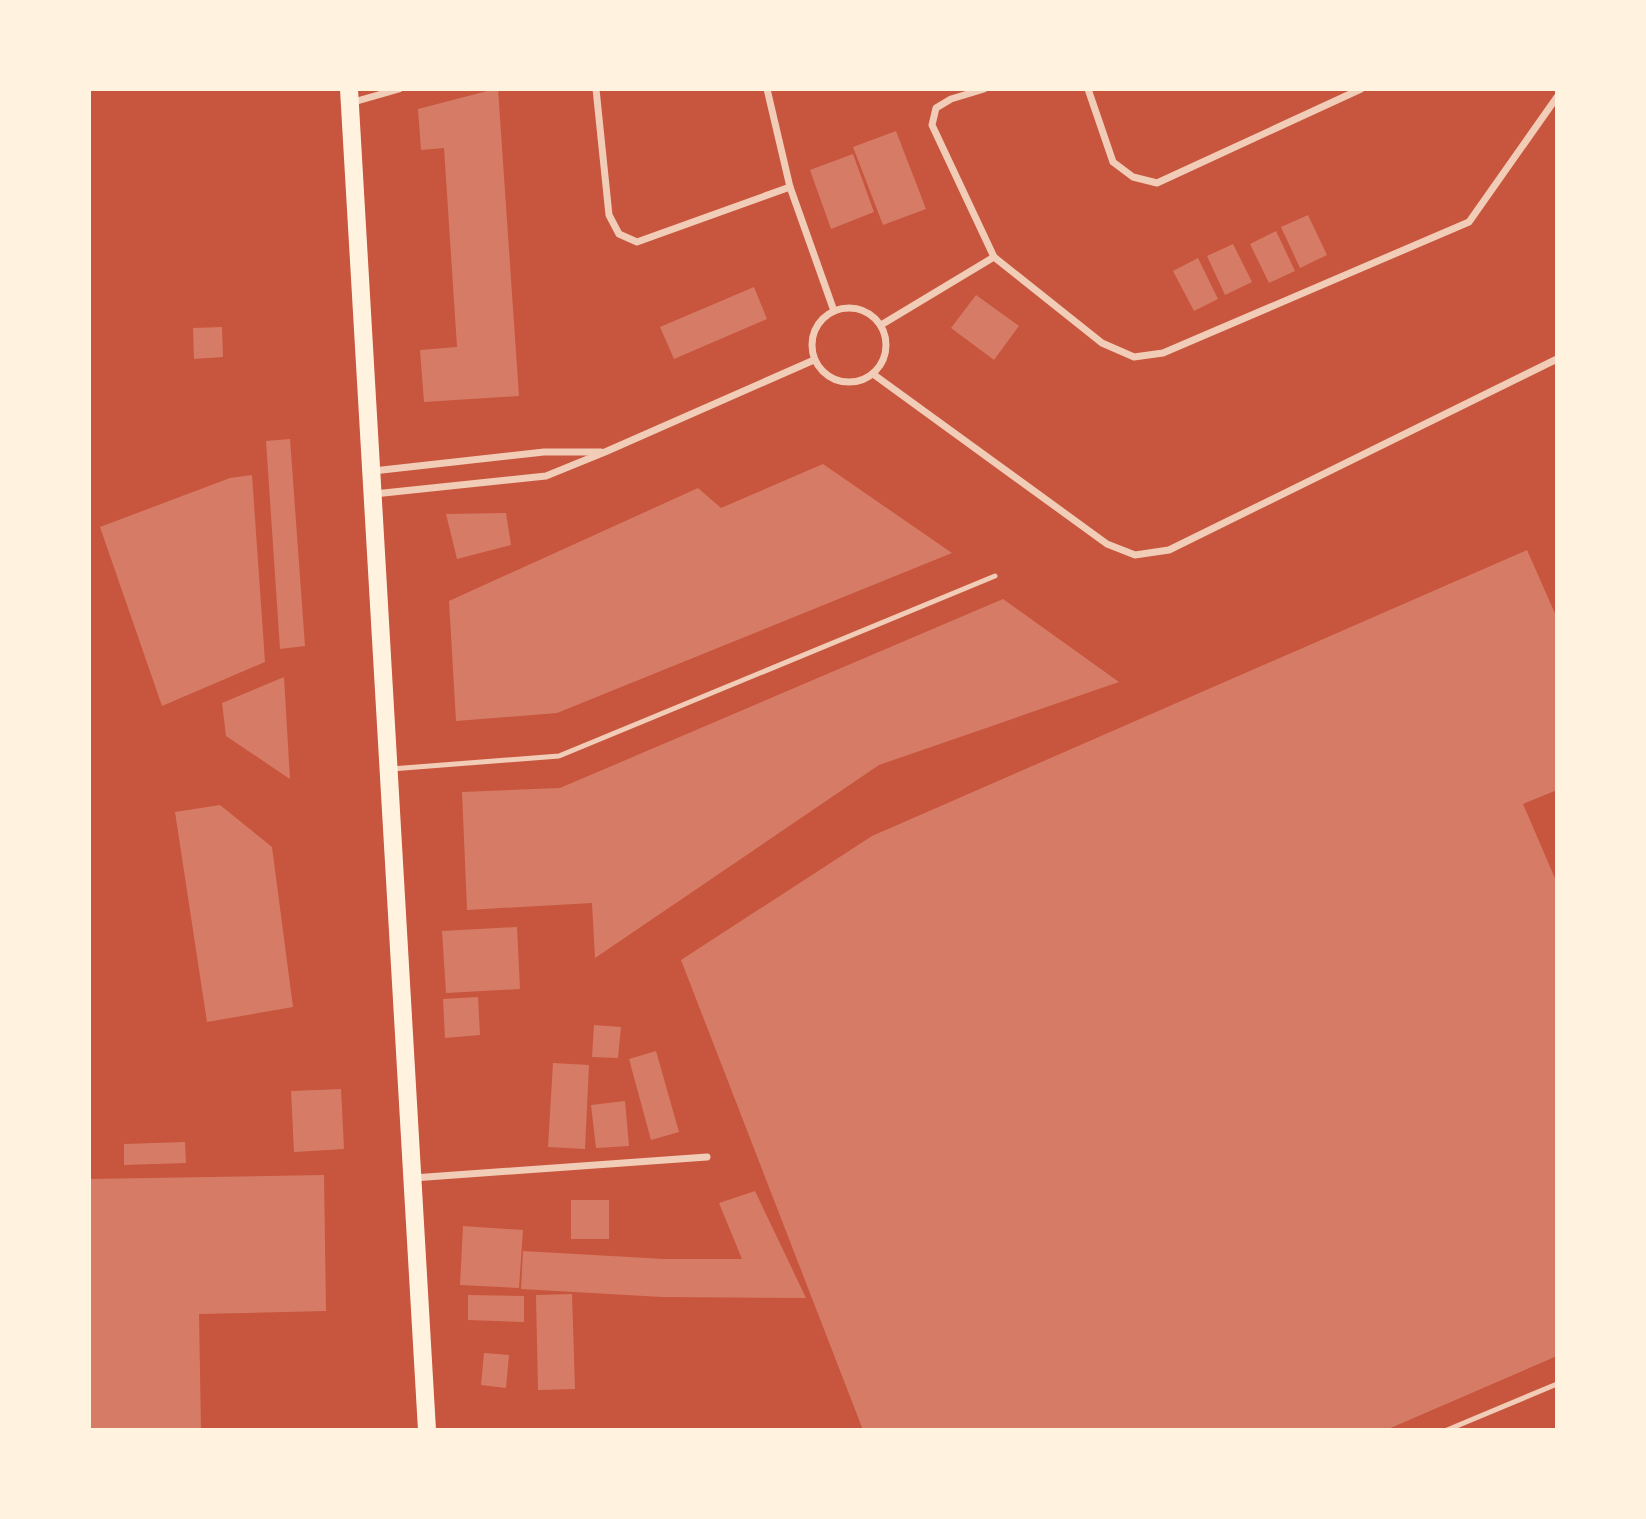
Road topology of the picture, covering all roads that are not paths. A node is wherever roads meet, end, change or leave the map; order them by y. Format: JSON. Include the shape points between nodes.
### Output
{"nodes":[{"id":1,"x":399,"y":89,"type":"edge"},
{"id":2,"x":596,"y":89,"type":"edge"},
{"id":3,"x":767,"y":89,"type":"edge"},
{"id":4,"x":984,"y":89,"type":"edge"},
{"id":5,"x":1088,"y":89,"type":"edge"},
{"id":6,"x":1361,"y":89,"type":"edge"},
{"id":7,"x":349,"y":96,"type":"edge"},
{"id":8,"x":1557,"y":97,"type":"edge"},
{"id":9,"x":790,"y":187,"type":"junction"},
{"id":10,"x":994,"y":257,"type":"junction"},
{"id":11,"x":834,"y":311,"type":"junction"},
{"id":12,"x":881,"y":325,"type":"junction"},
{"id":13,"x":1557,"y":359,"type":"edge"},
{"id":14,"x":814,"y":360,"type":"junction"},
{"id":15,"x":873,"y":374,"type":"junction"},
{"id":16,"x":605,"y":452,"type":"junction"},
{"id":17,"x":372,"y":471,"type":"junction"},
{"id":18,"x":373,"y":495,"type":"junction"},
{"id":19,"x":996,"y":576,"type":"dead end"},
{"id":20,"x":388,"y":770,"type":"junction"},
{"id":21,"x":707,"y":1157,"type":"dead end"},
{"id":22,"x":412,"y":1178,"type":"junction"},
{"id":23,"x":1557,"y":1384,"type":"edge"},
{"id":24,"x":427,"y":1430,"type":"edge"},
{"id":25,"x":1447,"y":1430,"type":"edge"}],
"edges":[{"from":1,"to":7,"type":"street"},
{"from":2,"to":9,"type":"street","via":[[609,215],[619,234],[637,242]]},
{"from":3,"to":9,"type":"street"},
{"from":4,"to":10,"type":"street","via":[[936,108],[932,125]]},
{"from":5,"to":6,"type":"street","via":[[1114,162],[1133,177],[1157,183]]},
{"from":7,"to":17,"type":"main road"},
{"from":8,"to":10,"type":"street","via":[[1469,222],[1163,353],[1134,357],[1102,342]]},
{"from":9,"to":11,"type":"street"},
{"from":10,"to":12,"type":"street"},
{"from":11,"to":12,"type":"street","via":[[855,308]]},
{"from":11,"to":14,"type":"street","via":[[824,317],[812,337]]},
{"from":12,"to":15,"type":"street","via":[[886,351]]},
{"from":13,"to":15,"type":"street","via":[[1168,550],[1135,555],[1107,544]]},
{"from":14,"to":15,"type":"street","via":[[834,379],[848,382]]},
{"from":14,"to":16,"type":"street"},
{"from":16,"to":17,"type":"street","via":[[544,452]]},
{"from":16,"to":18,"type":"street","via":[[546,476]]},
{"from":17,"to":18,"type":"main road"},
{"from":18,"to":20,"type":"main road"},
{"from":19,"to":20,"type":"lane","via":[[559,756]]},
{"from":20,"to":22,"type":"main road"},
{"from":21,"to":22,"type":"street"},
{"from":22,"to":24,"type":"main road"},
{"from":23,"to":25,"type":"lane"}]}
